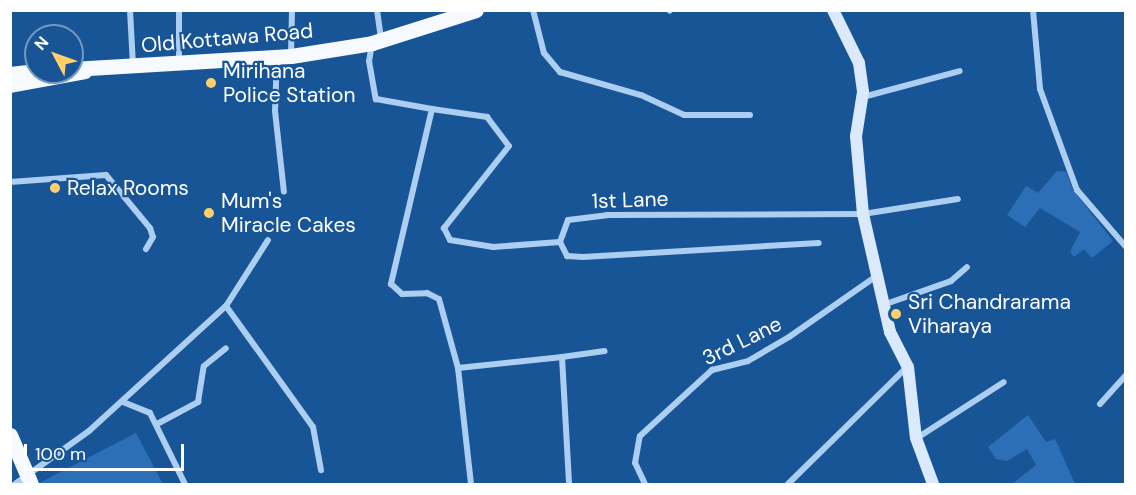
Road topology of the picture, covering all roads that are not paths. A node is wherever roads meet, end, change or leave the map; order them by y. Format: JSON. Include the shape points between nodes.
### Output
{"nodes":[{"id":1,"x":130,"y":10,"type":"edge"},
{"id":2,"x":179,"y":10,"type":"edge"},
{"id":3,"x":292,"y":10,"type":"edge"},
{"id":4,"x":377,"y":10,"type":"edge"},
{"id":5,"x":476,"y":10,"type":"edge"},
{"id":6,"x":533,"y":10,"type":"edge"},
{"id":7,"x":833,"y":10,"type":"edge"},
{"id":8,"x":1033,"y":10,"type":"edge"},
{"id":9,"x":377,"y":41,"type":"junction"},
{"id":10,"x":284,"y":56,"type":"junction"},
{"id":11,"x":179,"y":64,"type":"junction"},
{"id":12,"x":133,"y":66,"type":"junction"},
{"id":13,"x":84,"y":70,"type":"edge"},
{"id":14,"x":960,"y":71,"type":"dead end"},
{"id":15,"x":862,"y":97,"type":"junction"},
{"id":16,"x":432,"y":109,"type":"junction"},
{"id":17,"x":750,"y":116,"type":"dead end"},
{"id":18,"x":10,"y":182,"type":"edge"},
{"id":19,"x":284,"y":192,"type":"dead end"},
{"id":20,"x":958,"y":198,"type":"dead end"},
{"id":21,"x":862,"y":214,"type":"junction"},
{"id":22,"x":268,"y":240,"type":"dead end"},
{"id":23,"x":560,"y":242,"type":"junction"},
{"id":24,"x":819,"y":243,"type":"dead end"},
{"id":25,"x":1125,"y":247,"type":"edge"},
{"id":26,"x":146,"y":249,"type":"dead end"},
{"id":27,"x":967,"y":267,"type":"dead end"},
{"id":28,"x":878,"y":275,"type":"junction"},
{"id":29,"x":883,"y":305,"type":"junction"},
{"id":30,"x":226,"y":306,"type":"junction"},
{"id":31,"x":226,"y":348,"type":"dead end"},
{"id":32,"x":605,"y":351,"type":"dead end"},
{"id":33,"x":562,"y":357,"type":"junction"},
{"id":34,"x":908,"y":366,"type":"junction"},
{"id":35,"x":458,"y":368,"type":"junction"},
{"id":36,"x":1125,"y":375,"type":"edge"},
{"id":37,"x":1004,"y":382,"type":"dead end"},
{"id":38,"x":123,"y":402,"type":"junction"},
{"id":39,"x":1100,"y":404,"type":"dead end"},
{"id":40,"x":157,"y":424,"type":"junction"},
{"id":41,"x":10,"y":435,"type":"edge"},
{"id":42,"x":916,"y":438,"type":"junction"},
{"id":43,"x":321,"y":470,"type":"dead end"},
{"id":44,"x":25,"y":482,"type":"edge"},
{"id":45,"x":185,"y":484,"type":"edge"},
{"id":46,"x":471,"y":484,"type":"edge"},
{"id":47,"x":569,"y":484,"type":"edge"},
{"id":48,"x":645,"y":484,"type":"edge"},
{"id":49,"x":788,"y":484,"type":"edge"},
{"id":50,"x":933,"y":484,"type":"edge"}],
"edges":[{"from":1,"to":12,"type":"street"},
{"from":2,"to":11,"type":"street"},
{"from":3,"to":10,"type":"street"},
{"from":4,"to":9,"type":"street"},
{"from":5,"to":9,"type":"main road","name":"Old Kottawa Road"},
{"from":6,"to":17,"type":"street","via":[[544,53],[560,72],[631,92],[684,115]]},
{"from":7,"to":15,"type":"main road","via":[[859,63]]},
{"from":8,"to":25,"type":"street","via":[[1040,89],[1077,190]]},
{"from":9,"to":10,"type":"main road","name":"Old Kottawa Road"},
{"from":9,"to":16,"type":"street","via":[[369,61],[376,99]]},
{"from":10,"to":11,"type":"main road","name":"Old Kottawa Road"},
{"from":10,"to":19,"type":"street","via":[[275,111]]},
{"from":11,"to":12,"type":"main road","name":"Old Kottawa Road"},
{"from":12,"to":13,"type":"main road","name":"Old Kottawa Road"},
{"from":14,"to":15,"type":"street"},
{"from":15,"to":21,"type":"main road","via":[[856,136]]},
{"from":16,"to":23,"type":"street","via":[[487,117],[497,124],[509,146],[461,203],[444,228],[445,237],[493,247]]},
{"from":16,"to":35,"type":"street","via":[[391,284],[402,294],[427,293],[439,299]]},
{"from":18,"to":26,"type":"street","via":[[106,175],[150,228],[153,237]]},
{"from":20,"to":21,"type":"street"},
{"from":21,"to":23,"type":"street","name":"1st Lane","via":[[607,215],[568,220]]},
{"from":21,"to":28,"type":"main road"},
{"from":22,"to":30,"type":"street"},
{"from":23,"to":24,"type":"street","via":[[567,256],[584,257]]},
{"from":27,"to":29,"type":"street","via":[[951,282]]},
{"from":28,"to":29,"type":"main road"},
{"from":28,"to":48,"type":"street","name":"3rd Lane","via":[[789,338],[748,361],[712,370],[640,436],[635,463]]},
{"from":29,"to":34,"type":"main road"},
{"from":30,"to":38,"type":"street"},
{"from":30,"to":43,"type":"street","via":[[313,427]]},
{"from":31,"to":40,"type":"street","via":[[204,366],[198,402]]},
{"from":32,"to":33,"type":"street"},
{"from":33,"to":35,"type":"street"},
{"from":33,"to":47,"type":"street"},
{"from":34,"to":42,"type":"main road"},
{"from":34,"to":49,"type":"street"},
{"from":35,"to":46,"type":"street"},
{"from":36,"to":39,"type":"street"},
{"from":37,"to":42,"type":"street"},
{"from":38,"to":40,"type":"street","via":[[141,407]]},
{"from":38,"to":44,"type":"street"},
{"from":40,"to":45,"type":"street"},
{"from":41,"to":44,"type":"main road"},
{"from":42,"to":50,"type":"main road"}]}
